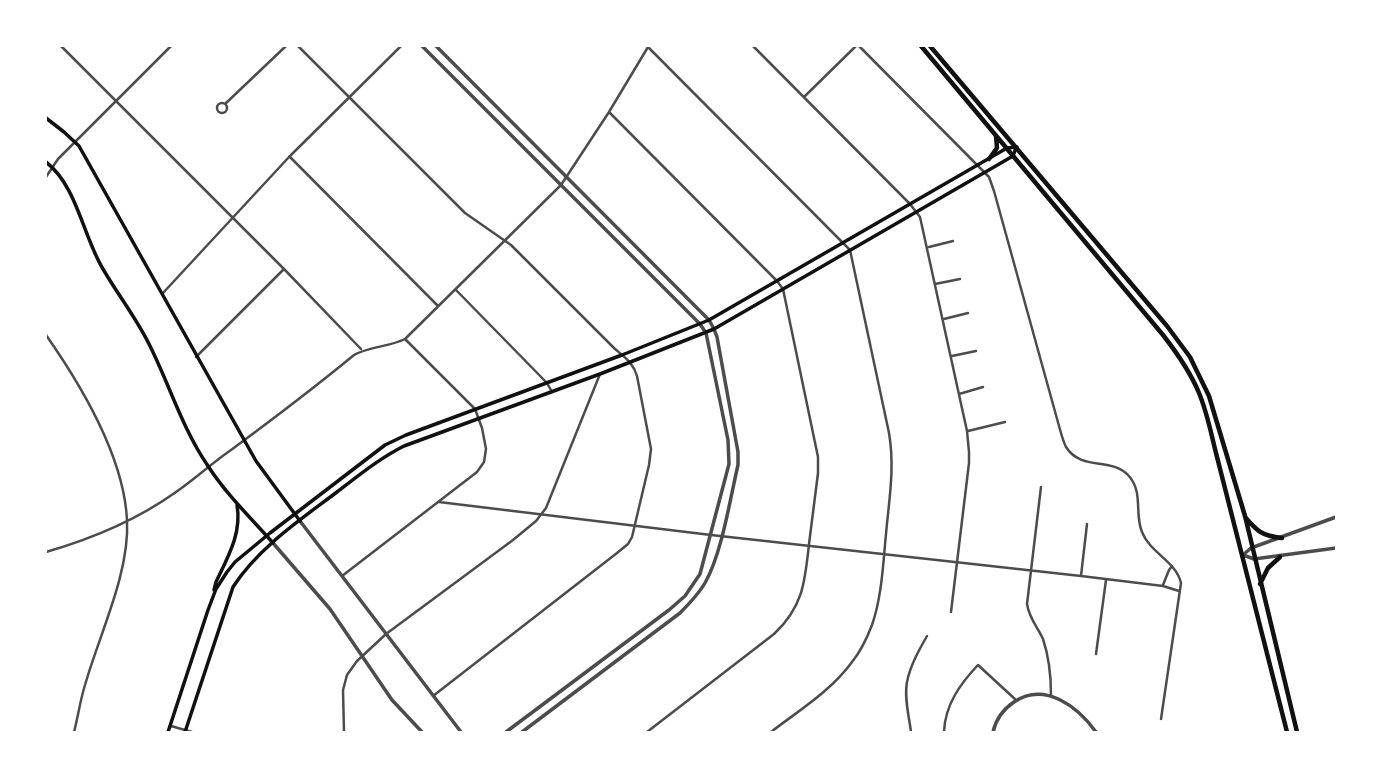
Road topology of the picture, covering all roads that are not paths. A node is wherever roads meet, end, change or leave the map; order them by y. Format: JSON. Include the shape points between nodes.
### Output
{"nodes":[{"id":1,"x":61,"y":46,"type":"edge"},
{"id":2,"x":171,"y":46,"type":"edge"},
{"id":3,"x":286,"y":46,"type":"edge"},
{"id":4,"x":298,"y":46,"type":"edge"},
{"id":5,"x":401,"y":46,"type":"edge"},
{"id":6,"x":422,"y":46,"type":"edge"},
{"id":7,"x":436,"y":46,"type":"edge"},
{"id":8,"x":649,"y":46,"type":"edge"},
{"id":9,"x":753,"y":46,"type":"edge"},
{"id":10,"x":858,"y":46,"type":"edge"},
{"id":11,"x":921,"y":46,"type":"edge"},
{"id":12,"x":930,"y":46,"type":"edge"},
{"id":13,"x":349,"y":97,"type":"junction"},
{"id":14,"x":804,"y":97,"type":"junction"},
{"id":15,"x":116,"y":100,"type":"junction"},
{"id":16,"x":225,"y":104,"type":"dead end"},
{"id":17,"x":609,"y":112,"type":"junction"},
{"id":18,"x":46,"y":118,"type":"edge"},
{"id":19,"x":996,"y":135,"type":"junction"},
{"id":20,"x":75,"y":142,"type":"junction"},
{"id":21,"x":1017,"y":147,"type":"junction"},
{"id":22,"x":1007,"y":148,"type":"junction"},
{"id":23,"x":1013,"y":156,"type":"junction"},
{"id":24,"x":289,"y":157,"type":"junction"},
{"id":25,"x":989,"y":159,"type":"junction"},
{"id":26,"x":46,"y":162,"type":"edge"},
{"id":27,"x":978,"y":165,"type":"junction"},
{"id":28,"x":52,"y":167,"type":"junction"},
{"id":29,"x":985,"y":172,"type":"junction"},
{"id":30,"x":46,"y":177,"type":"edge"},
{"id":31,"x":567,"y":177,"type":"junction"},
{"id":32,"x":561,"y":185,"type":"junction"},
{"id":33,"x":910,"y":204,"type":"junction"},
{"id":34,"x":917,"y":212,"type":"junction"},
{"id":35,"x":233,"y":219,"type":"junction"},
{"id":36,"x":505,"y":240,"type":"junction"},
{"id":37,"x":953,"y":241,"type":"dead end"},
{"id":38,"x":844,"y":243,"type":"junction"},
{"id":39,"x":928,"y":247,"type":"junction"},
{"id":40,"x":850,"y":250,"type":"junction"},
{"id":41,"x":284,"y":269,"type":"junction"},
{"id":42,"x":960,"y":279,"type":"dead end"},
{"id":43,"x":777,"y":281,"type":"junction"},
{"id":44,"x":935,"y":284,"type":"junction"},
{"id":45,"x":455,"y":289,"type":"junction"},
{"id":46,"x":783,"y":289,"type":"junction"},
{"id":47,"x":161,"y":294,"type":"junction"},
{"id":48,"x":438,"y":306,"type":"junction"},
{"id":49,"x":968,"y":313,"type":"dead end"},
{"id":50,"x":943,"y":319,"type":"junction"},
{"id":51,"x":709,"y":320,"type":"junction"},
{"id":52,"x":700,"y":324,"type":"junction"},
{"id":53,"x":714,"y":329,"type":"junction"},
{"id":54,"x":706,"y":333,"type":"junction"},
{"id":55,"x":46,"y":335,"type":"edge"},
{"id":56,"x":405,"y":339,"type":"junction"},
{"id":57,"x":362,"y":350,"type":"junction"},
{"id":58,"x":976,"y":351,"type":"dead end"},
{"id":59,"x":622,"y":355,"type":"junction"},
{"id":60,"x":951,"y":356,"type":"junction"},
{"id":61,"x":196,"y":357,"type":"junction"},
{"id":62,"x":630,"y":362,"type":"junction"},
{"id":63,"x":600,"y":374,"type":"junction"},
{"id":64,"x":547,"y":383,"type":"junction"},
{"id":65,"x":983,"y":387,"type":"dead end"},
{"id":66,"x":552,"y":392,"type":"junction"},
{"id":67,"x":959,"y":394,"type":"junction"},
{"id":68,"x":475,"y":409,"type":"junction"},
{"id":69,"x":478,"y":419,"type":"junction"},
{"id":70,"x":1005,"y":422,"type":"dead end"},
{"id":71,"x":967,"y":431,"type":"junction"},
{"id":72,"x":244,"y":440,"type":"junction"},
{"id":73,"x":208,"y":467,"type":"junction"},
{"id":74,"x":1041,"y":487,"type":"dead end"},
{"id":75,"x":439,"y":502,"type":"junction"},
{"id":76,"x":237,"y":503,"type":"junction"},
{"id":77,"x":294,"y":514,"type":"junction"},
{"id":78,"x":541,"y":515,"type":"junction"},
{"id":79,"x":1245,"y":516,"type":"junction"},
{"id":80,"x":1336,"y":517,"type":"edge"},
{"id":81,"x":127,"y":521,"type":"junction"},
{"id":82,"x":300,"y":521,"type":"junction"},
{"id":83,"x":1087,"y":524,"type":"dead end"},
{"id":84,"x":635,"y":525,"type":"junction"},
{"id":85,"x":711,"y":535,"type":"junction"},
{"id":86,"x":721,"y":535,"type":"junction"},
{"id":87,"x":267,"y":536,"type":"junction"},
{"id":88,"x":1282,"y":538,"type":"junction"},
{"id":89,"x":273,"y":543,"type":"junction"},
{"id":90,"x":809,"y":545,"type":"junction"},
{"id":91,"x":1251,"y":548,"type":"junction"},
{"id":92,"x":1336,"y":548,"type":"edge"},
{"id":93,"x":46,"y":552,"type":"edge"},
{"id":94,"x":884,"y":554,"type":"junction"},
{"id":95,"x":1243,"y":555,"type":"junction"},
{"id":96,"x":1279,"y":557,"type":"junction"},
{"id":97,"x":1254,"y":559,"type":"junction"},
{"id":98,"x":958,"y":563,"type":"junction"},
{"id":99,"x":1172,"y":566,"type":"junction"},
{"id":100,"x":1031,"y":570,"type":"junction"},
{"id":101,"x":342,"y":576,"type":"junction"},
{"id":102,"x":1081,"y":576,"type":"junction"},
{"id":103,"x":1106,"y":580,"type":"junction"},
{"id":104,"x":1260,"y":584,"type":"junction"},
{"id":105,"x":1163,"y":586,"type":"junction"},
{"id":106,"x":1180,"y":592,"type":"junction"},
{"id":107,"x":214,"y":595,"type":"junction"},
{"id":108,"x":951,"y":612,"type":"dead end"},
{"id":109,"x":386,"y":634,"type":"junction"},
{"id":110,"x":927,"y":636,"type":"dead end"},
{"id":111,"x":1096,"y":654,"type":"dead end"},
{"id":112,"x":362,"y":656,"type":"junction"},
{"id":113,"x":433,"y":695,"type":"junction"},
{"id":114,"x":1051,"y":695,"type":"junction"},
{"id":115,"x":1016,"y":701,"type":"junction"},
{"id":116,"x":1161,"y":719,"type":"dead end"},
{"id":117,"x":171,"y":726,"type":"junction"},
{"id":118,"x":185,"y":732,"type":"edge"},
{"id":119,"x":74,"y":733,"type":"edge"},
{"id":120,"x":168,"y":733,"type":"edge"},
{"id":121,"x":191,"y":733,"type":"edge"},
{"id":122,"x":344,"y":733,"type":"edge"},
{"id":123,"x":422,"y":733,"type":"edge"},
{"id":124,"x":461,"y":733,"type":"edge"},
{"id":125,"x":506,"y":733,"type":"edge"},
{"id":126,"x":522,"y":733,"type":"edge"},
{"id":127,"x":647,"y":733,"type":"edge"},
{"id":128,"x":771,"y":733,"type":"edge"},
{"id":129,"x":911,"y":733,"type":"edge"},
{"id":130,"x":944,"y":733,"type":"edge"},
{"id":131,"x":993,"y":733,"type":"edge"},
{"id":132,"x":1096,"y":733,"type":"edge"},
{"id":133,"x":1287,"y":733,"type":"edge"},
{"id":134,"x":1297,"y":733,"type":"edge"}],
"edges":[{"from":1,"to":15,"type":"street"},
{"from":2,"to":15,"type":"street"},
{"from":3,"to":16,"type":"street"},
{"from":4,"to":13,"type":"street"},
{"from":5,"to":13,"type":"street"},
{"from":6,"to":32,"type":"street"},
{"from":7,"to":31,"type":"street"},
{"from":8,"to":17,"type":"street"},
{"from":8,"to":38,"type":"street"},
{"from":9,"to":14,"type":"street"},
{"from":10,"to":14,"type":"street"},
{"from":10,"to":27,"type":"street"},
{"from":11,"to":19,"type":"main road"},
{"from":12,"to":21,"type":"main road"},
{"from":13,"to":24,"type":"street"},
{"from":13,"to":36,"type":"street","via":[[465,213]]},
{"from":14,"to":33,"type":"street"},
{"from":15,"to":20,"type":"street"},
{"from":15,"to":35,"type":"street"},
{"from":17,"to":31,"type":"street"},
{"from":17,"to":43,"type":"street"},
{"from":18,"to":20,"type":"main road"},
{"from":19,"to":22,"type":"main road"},
{"from":19,"to":25,"type":"main road","via":[[997,149]]},
{"from":20,"to":28,"type":"street"},
{"from":20,"to":47,"type":"main road"},
{"from":21,"to":22,"type":"main road"},
{"from":21,"to":23,"type":"main road"},
{"from":21,"to":79,"type":"main road","via":[[1190,357],[1209,397]]},
{"from":22,"to":23,"type":"main road"},
{"from":22,"to":25,"type":"main road"},
{"from":23,"to":29,"type":"main road"},
{"from":23,"to":95,"type":"main road","via":[[1163,335],[1190,374],[1204,408]]},
{"from":24,"to":35,"type":"street"},
{"from":24,"to":48,"type":"street"},
{"from":25,"to":27,"type":"main road"},
{"from":26,"to":28,"type":"main road"},
{"from":27,"to":29,"type":"street"},
{"from":27,"to":33,"type":"main road"},
{"from":28,"to":30,"type":"street"},
{"from":28,"to":73,"type":"main road","via":[[74,203],[102,269],[149,344]]},
{"from":29,"to":34,"type":"main road"},
{"from":29,"to":99,"type":"street","via":[[1066,447],[1082,461],[1115,466],[1128,475],[1138,494],[1142,534]]},
{"from":31,"to":32,"type":"street"},
{"from":31,"to":51,"type":"street"},
{"from":32,"to":36,"type":"street"},
{"from":32,"to":52,"type":"street"},
{"from":33,"to":34,"type":"street"},
{"from":33,"to":38,"type":"main road"},
{"from":34,"to":39,"type":"street"},
{"from":34,"to":40,"type":"main road"},
{"from":35,"to":41,"type":"street"},
{"from":35,"to":47,"type":"street"},
{"from":36,"to":45,"type":"street"},
{"from":36,"to":59,"type":"street"},
{"from":37,"to":39,"type":"street"},
{"from":38,"to":40,"type":"street"},
{"from":38,"to":43,"type":"main road"},
{"from":39,"to":44,"type":"street"},
{"from":40,"to":46,"type":"main road"},
{"from":40,"to":94,"type":"street","via":[[892,449]]},
{"from":41,"to":57,"type":"street"},
{"from":41,"to":61,"type":"street"},
{"from":42,"to":44,"type":"street"},
{"from":43,"to":46,"type":"street"},
{"from":43,"to":51,"type":"main road"},
{"from":44,"to":50,"type":"street"},
{"from":45,"to":48,"type":"street"},
{"from":45,"to":64,"type":"street"},
{"from":46,"to":53,"type":"main road"},
{"from":46,"to":90,"type":"street","via":[[818,457]]},
{"from":47,"to":61,"type":"main road"},
{"from":48,"to":56,"type":"street"},
{"from":49,"to":50,"type":"street"},
{"from":50,"to":60,"type":"street"},
{"from":51,"to":52,"type":"main road"},
{"from":51,"to":53,"type":"street"},
{"from":52,"to":54,"type":"street"},
{"from":52,"to":59,"type":"main road"},
{"from":53,"to":54,"type":"main road"},
{"from":53,"to":86,"type":"street","via":[[738,453]]},
{"from":54,"to":62,"type":"main road"},
{"from":54,"to":85,"type":"street","via":[[729,452]]},
{"from":55,"to":81,"type":"street","via":[[107,443]]},
{"from":56,"to":57,"type":"street"},
{"from":56,"to":68,"type":"street"},
{"from":57,"to":72,"type":"street"},
{"from":58,"to":60,"type":"street"},
{"from":59,"to":62,"type":"street"},
{"from":59,"to":64,"type":"main road"},
{"from":60,"to":67,"type":"street"},
{"from":61,"to":72,"type":"main road"},
{"from":62,"to":63,"type":"main road"},
{"from":62,"to":84,"type":"street","via":[[635,367],[651,449]]},
{"from":63,"to":66,"type":"main road"},
{"from":63,"to":78,"type":"street"},
{"from":64,"to":66,"type":"street"},
{"from":64,"to":68,"type":"main road"},
{"from":65,"to":67,"type":"street"},
{"from":66,"to":69,"type":"main road"},
{"from":67,"to":71,"type":"street"},
{"from":68,"to":69,"type":"street"},
{"from":68,"to":77,"type":"main road","via":[[385,445]]},
{"from":69,"to":75,"type":"street","via":[[486,444],[484,461]]},
{"from":69,"to":82,"type":"main road","via":[[394,451]]},
{"from":70,"to":71,"type":"street"},
{"from":71,"to":98,"type":"street","via":[[969,463]]},
{"from":72,"to":73,"type":"street"},
{"from":72,"to":77,"type":"main road"},
{"from":73,"to":76,"type":"main road"},
{"from":73,"to":81,"type":"street","via":[[165,500]]},
{"from":74,"to":100,"type":"street"},
{"from":75,"to":78,"type":"street"},
{"from":75,"to":101,"type":"street"},
{"from":76,"to":87,"type":"main road"},
{"from":76,"to":107,"type":"main road","via":[[238,531]]},
{"from":77,"to":82,"type":"main road"},
{"from":77,"to":87,"type":"main road"},
{"from":78,"to":84,"type":"street"},
{"from":78,"to":109,"type":"street"},
{"from":79,"to":88,"type":"main road","via":[[1262,534]]},
{"from":79,"to":91,"type":"main road"},
{"from":80,"to":88,"type":"street"},
{"from":81,"to":93,"type":"street"},
{"from":81,"to":119,"type":"street","via":[[118,581]]},
{"from":82,"to":89,"type":"main road"},
{"from":82,"to":101,"type":"street"},
{"from":83,"to":102,"type":"street"},
{"from":84,"to":85,"type":"street"},
{"from":84,"to":113,"type":"street","via":[[624,548]]},
{"from":85,"to":86,"type":"street"},
{"from":85,"to":125,"type":"street","via":[[701,574],[685,596]]},
{"from":86,"to":90,"type":"street"},
{"from":86,"to":126,"type":"street","via":[[705,583],[680,613]]},
{"from":87,"to":89,"type":"main road"},
{"from":87,"to":107,"type":"main road","via":[[236,562]]},
{"from":88,"to":91,"type":"street"},
{"from":89,"to":112,"type":"street","via":[[330,609]]},
{"from":89,"to":118,"type":"main road","via":[[233,587]]},
{"from":90,"to":94,"type":"street"},
{"from":90,"to":127,"type":"street","via":[[803,589],[786,622]]},
{"from":91,"to":95,"type":"street"},
{"from":91,"to":97,"type":"main road"},
{"from":92,"to":96,"type":"street"},
{"from":94,"to":98,"type":"street"},
{"from":94,"to":128,"type":"street","via":[[875,615],[859,652],[834,683]]},
{"from":95,"to":97,"type":"street"},
{"from":95,"to":133,"type":"main road"},
{"from":96,"to":97,"type":"street"},
{"from":96,"to":104,"type":"main road"},
{"from":97,"to":104,"type":"main road"},
{"from":98,"to":100,"type":"street"},
{"from":98,"to":108,"type":"street"},
{"from":99,"to":105,"type":"street"},
{"from":99,"to":106,"type":"street","via":[[1181,579]]},
{"from":100,"to":102,"type":"street"},
{"from":100,"to":114,"type":"street","via":[[1027,604],[1046,651]]},
{"from":101,"to":109,"type":"street"},
{"from":102,"to":103,"type":"street"},
{"from":103,"to":105,"type":"street"},
{"from":103,"to":111,"type":"street"},
{"from":104,"to":134,"type":"main road"},
{"from":105,"to":106,"type":"street"},
{"from":106,"to":116,"type":"street"},
{"from":107,"to":117,"type":"main road"},
{"from":109,"to":112,"type":"street"},
{"from":109,"to":113,"type":"street"},
{"from":110,"to":129,"type":"street","via":[[907,682]]},
{"from":112,"to":122,"type":"street","via":[[345,681]]},
{"from":112,"to":123,"type":"street"},
{"from":113,"to":124,"type":"street"},
{"from":114,"to":115,"type":"street","via":[[1033,694]]},
{"from":114,"to":132,"type":"street","via":[[1080,713]]},
{"from":115,"to":130,"type":"street","via":[[978,665],[954,695]]},
{"from":115,"to":131,"type":"street","via":[[998,717]]},
{"from":117,"to":118,"type":"street"},
{"from":117,"to":120,"type":"main road"},
{"from":118,"to":121,"type":"street"}]}
